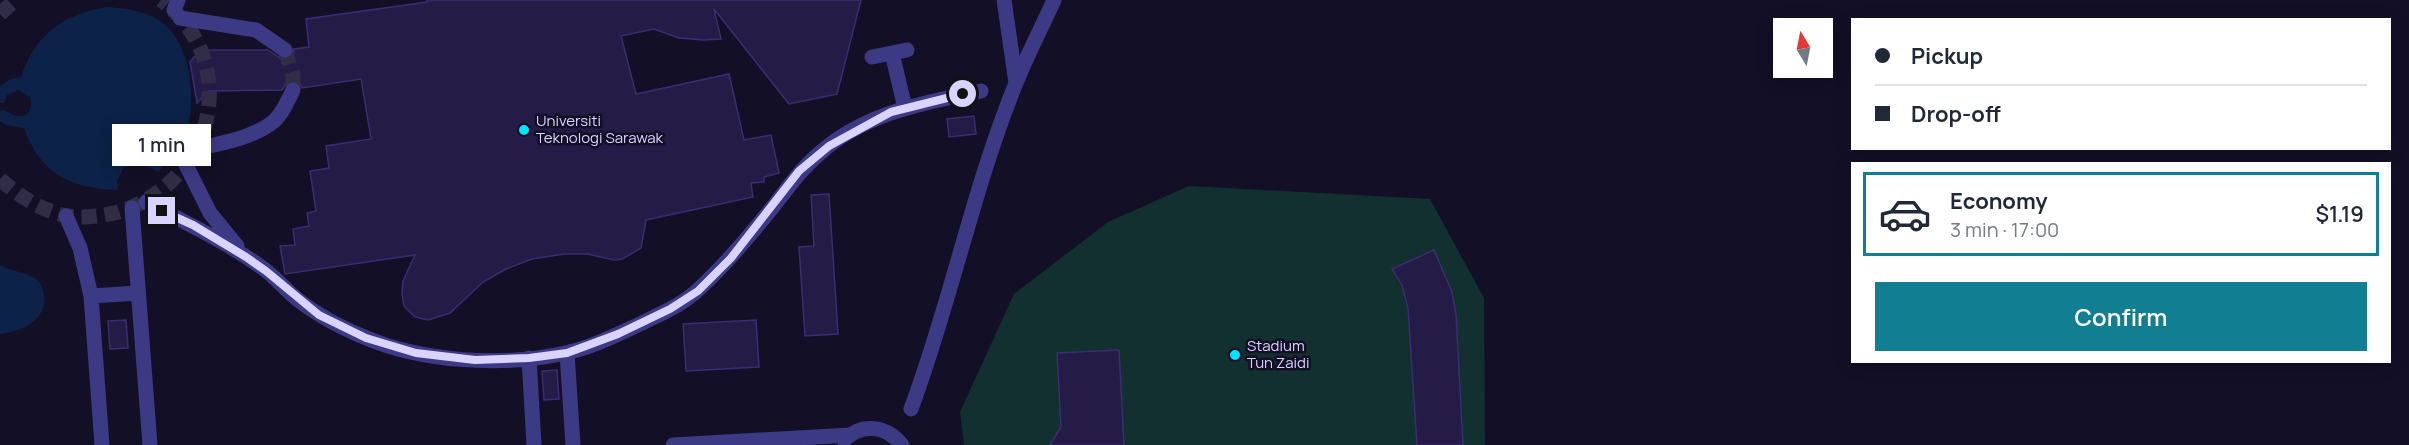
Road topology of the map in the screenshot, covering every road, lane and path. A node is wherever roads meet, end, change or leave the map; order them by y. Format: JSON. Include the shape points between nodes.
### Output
{"nodes":[{"id":1,"x":1004,"y":0,"type":"edge"},
{"id":2,"x":1054,"y":0,"type":"edge"},
{"id":3,"x":178,"y":9,"type":"edge"},
{"id":4,"x":285,"y":50,"type":"tunnel mouth"},
{"id":5,"x":872,"y":57,"type":"dead end"},
{"id":6,"x":1016,"y":83,"type":"junction"},
{"id":7,"x":292,"y":90,"type":"tunnel mouth"},
{"id":8,"x":981,"y":90,"type":"dead end"},
{"id":9,"x":904,"y":108,"type":"junction"},
{"id":10,"x":197,"y":149,"type":"dead end"},
{"id":11,"x":186,"y":165,"type":"dead end"},
{"id":12,"x":66,"y":216,"type":"dead end"},
{"id":13,"x":246,"y":257,"type":"junction"},
{"id":14,"x":138,"y":293,"type":"junction"},
{"id":15,"x":91,"y":296,"type":"junction"},
{"id":16,"x":567,"y":353,"type":"junction"},
{"id":17,"x":529,"y":358,"type":"junction"},
{"id":18,"x":911,"y":409,"type":"dead end"},
{"id":19,"x":845,"y":440,"type":"edge"},
{"id":20,"x":102,"y":445,"type":"edge"},
{"id":21,"x":150,"y":445,"type":"edge"},
{"id":22,"x":534,"y":445,"type":"edge"},
{"id":23,"x":573,"y":445,"type":"edge"},
{"id":24,"x":673,"y":445,"type":"edge"},
{"id":25,"x":902,"y":445,"type":"edge"}],
"edges":[{"from":1,"to":6,"type":"street"},
{"from":2,"to":6,"type":"street"},
{"from":3,"to":4,"type":"street","via":[[256,30]]},
{"from":5,"to":9,"type":"street","via":[[900,51]]},
{"from":6,"to":18,"type":"street","via":[[976,196]]},
{"from":7,"to":10,"type":"street","via":[[273,121],[236,139]]},
{"from":8,"to":9,"type":"street"},
{"from":9,"to":16,"type":"street","via":[[829,146],[799,171],[731,258],[698,291],[618,334]]},
{"from":11,"to":13,"type":"street","via":[[210,213]]},
{"from":12,"to":15,"type":"street","via":[[80,248]]},
{"from":13,"to":14,"type":"street","via":[[193,225],[139,205]]},
{"from":13,"to":17,"type":"street","via":[[319,315],[366,338],[416,353],[475,360]]},
{"from":14,"to":15,"type":"street"},
{"from":14,"to":21,"type":"street"},
{"from":15,"to":20,"type":"street"},
{"from":16,"to":17,"type":"street"},
{"from":16,"to":23,"type":"street"},
{"from":17,"to":22,"type":"street"},
{"from":19,"to":24,"type":"street"},
{"from":19,"to":25,"type":"street","via":[[860,429],[871,428],[893,435]]}]}
